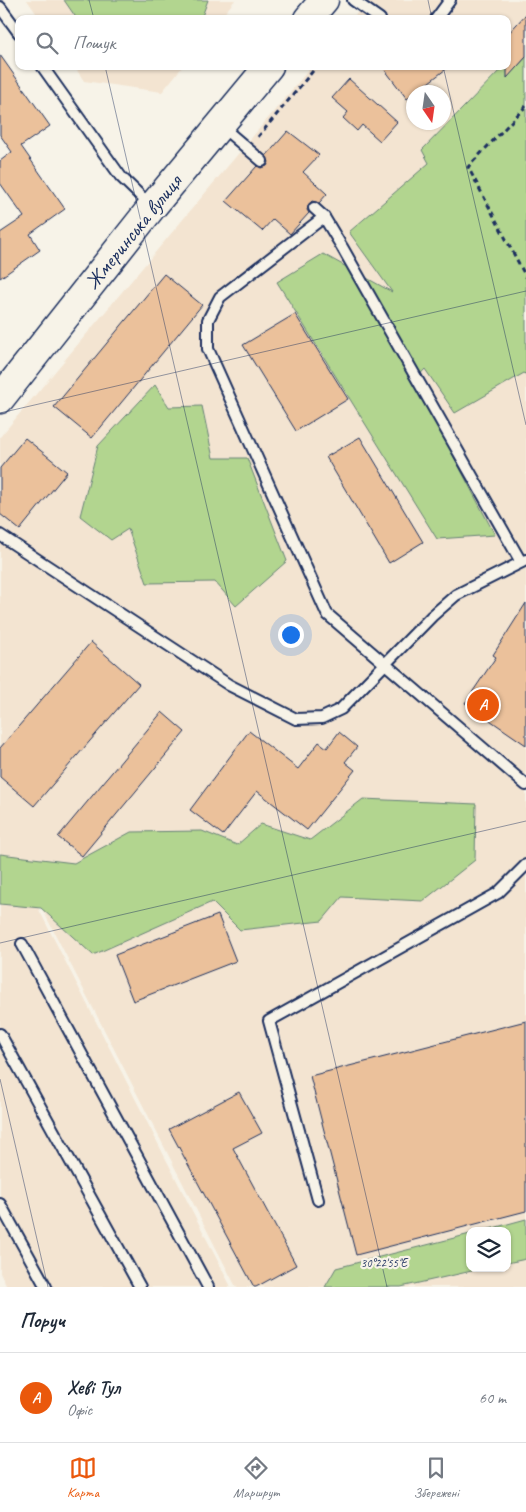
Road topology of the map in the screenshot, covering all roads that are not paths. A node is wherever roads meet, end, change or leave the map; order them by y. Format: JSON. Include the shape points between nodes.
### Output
{"nodes":[{"id":1,"x":324,"y":0,"type":"edge"},
{"id":2,"x":353,"y":0,"type":"edge"},
{"id":3,"x":450,"y":0,"type":"edge"},
{"id":4,"x":0,"y":7,"type":"edge"},
{"id":5,"x":311,"y":15,"type":"edge"},
{"id":6,"x":374,"y":15,"type":"edge"},
{"id":7,"x":439,"y":15,"type":"edge"},
{"id":8,"x":15,"y":28,"type":"edge"},
{"id":9,"x":45,"y":70,"type":"edge"},
{"id":10,"x":266,"y":70,"type":"edge"},
{"id":11,"x":220,"y":125,"type":"junction"},
{"id":12,"x":262,"y":161,"type":"dead end"},
{"id":13,"x":152,"y":207,"type":"junction"},
{"id":14,"x":314,"y":208,"type":"dead end"},
{"id":15,"x":324,"y":217,"type":"junction"},
{"id":16,"x":0,"y":399,"type":"edge"},
{"id":17,"x":0,"y":535,"type":"edge"},
{"id":18,"x":523,"y":561,"type":"edge"},
{"id":19,"x":386,"y":664,"type":"junction"},
{"id":20,"x":526,"y":785,"type":"edge"},
{"id":21,"x":526,"y":865,"type":"edge"},
{"id":22,"x":22,"y":944,"type":"dead end"},
{"id":23,"x":0,"y":1034,"type":"edge"},
{"id":24,"x":318,"y":1200,"type":"dead end"},
{"id":25,"x":0,"y":1204,"type":"edge"},
{"id":26,"x":46,"y":1287,"type":"edge"},
{"id":27,"x":140,"y":1287,"type":"edge"},
{"id":28,"x":208,"y":1287,"type":"edge"}],
"edges":[{"from":1,"to":5,"type":"main road"},
{"from":2,"to":6,"type":"lane"},
{"from":3,"to":7,"type":"lane"},
{"from":4,"to":8,"type":"lane"},
{"from":9,"to":13,"type":"lane","via":[[121,178]]},
{"from":10,"to":11,"type":"main road","name":"Жмеринська вулиця"},
{"from":11,"to":12,"type":"lane"},
{"from":11,"to":13,"type":"main road","name":"Жмеринська вулиця"},
{"from":13,"to":16,"type":"main road","name":"Жмеринська вулиця"},
{"from":14,"to":15,"type":"lane"},
{"from":15,"to":18,"type":"lane"},
{"from":15,"to":19,"type":"lane","via":[[220,297],[208,320],[208,349],[327,614]]},
{"from":17,"to":19,"type":"lane","via":[[230,685],[296,719],[322,718],[341,709]]},
{"from":18,"to":19,"type":"lane","via":[[456,595]]},
{"from":19,"to":20,"type":"lane"},
{"from":21,"to":24,"type":"lane","via":[[498,892],[269,1021]]},
{"from":22,"to":28,"type":"lane"},
{"from":23,"to":27,"type":"lane"},
{"from":25,"to":26,"type":"lane"}]}
